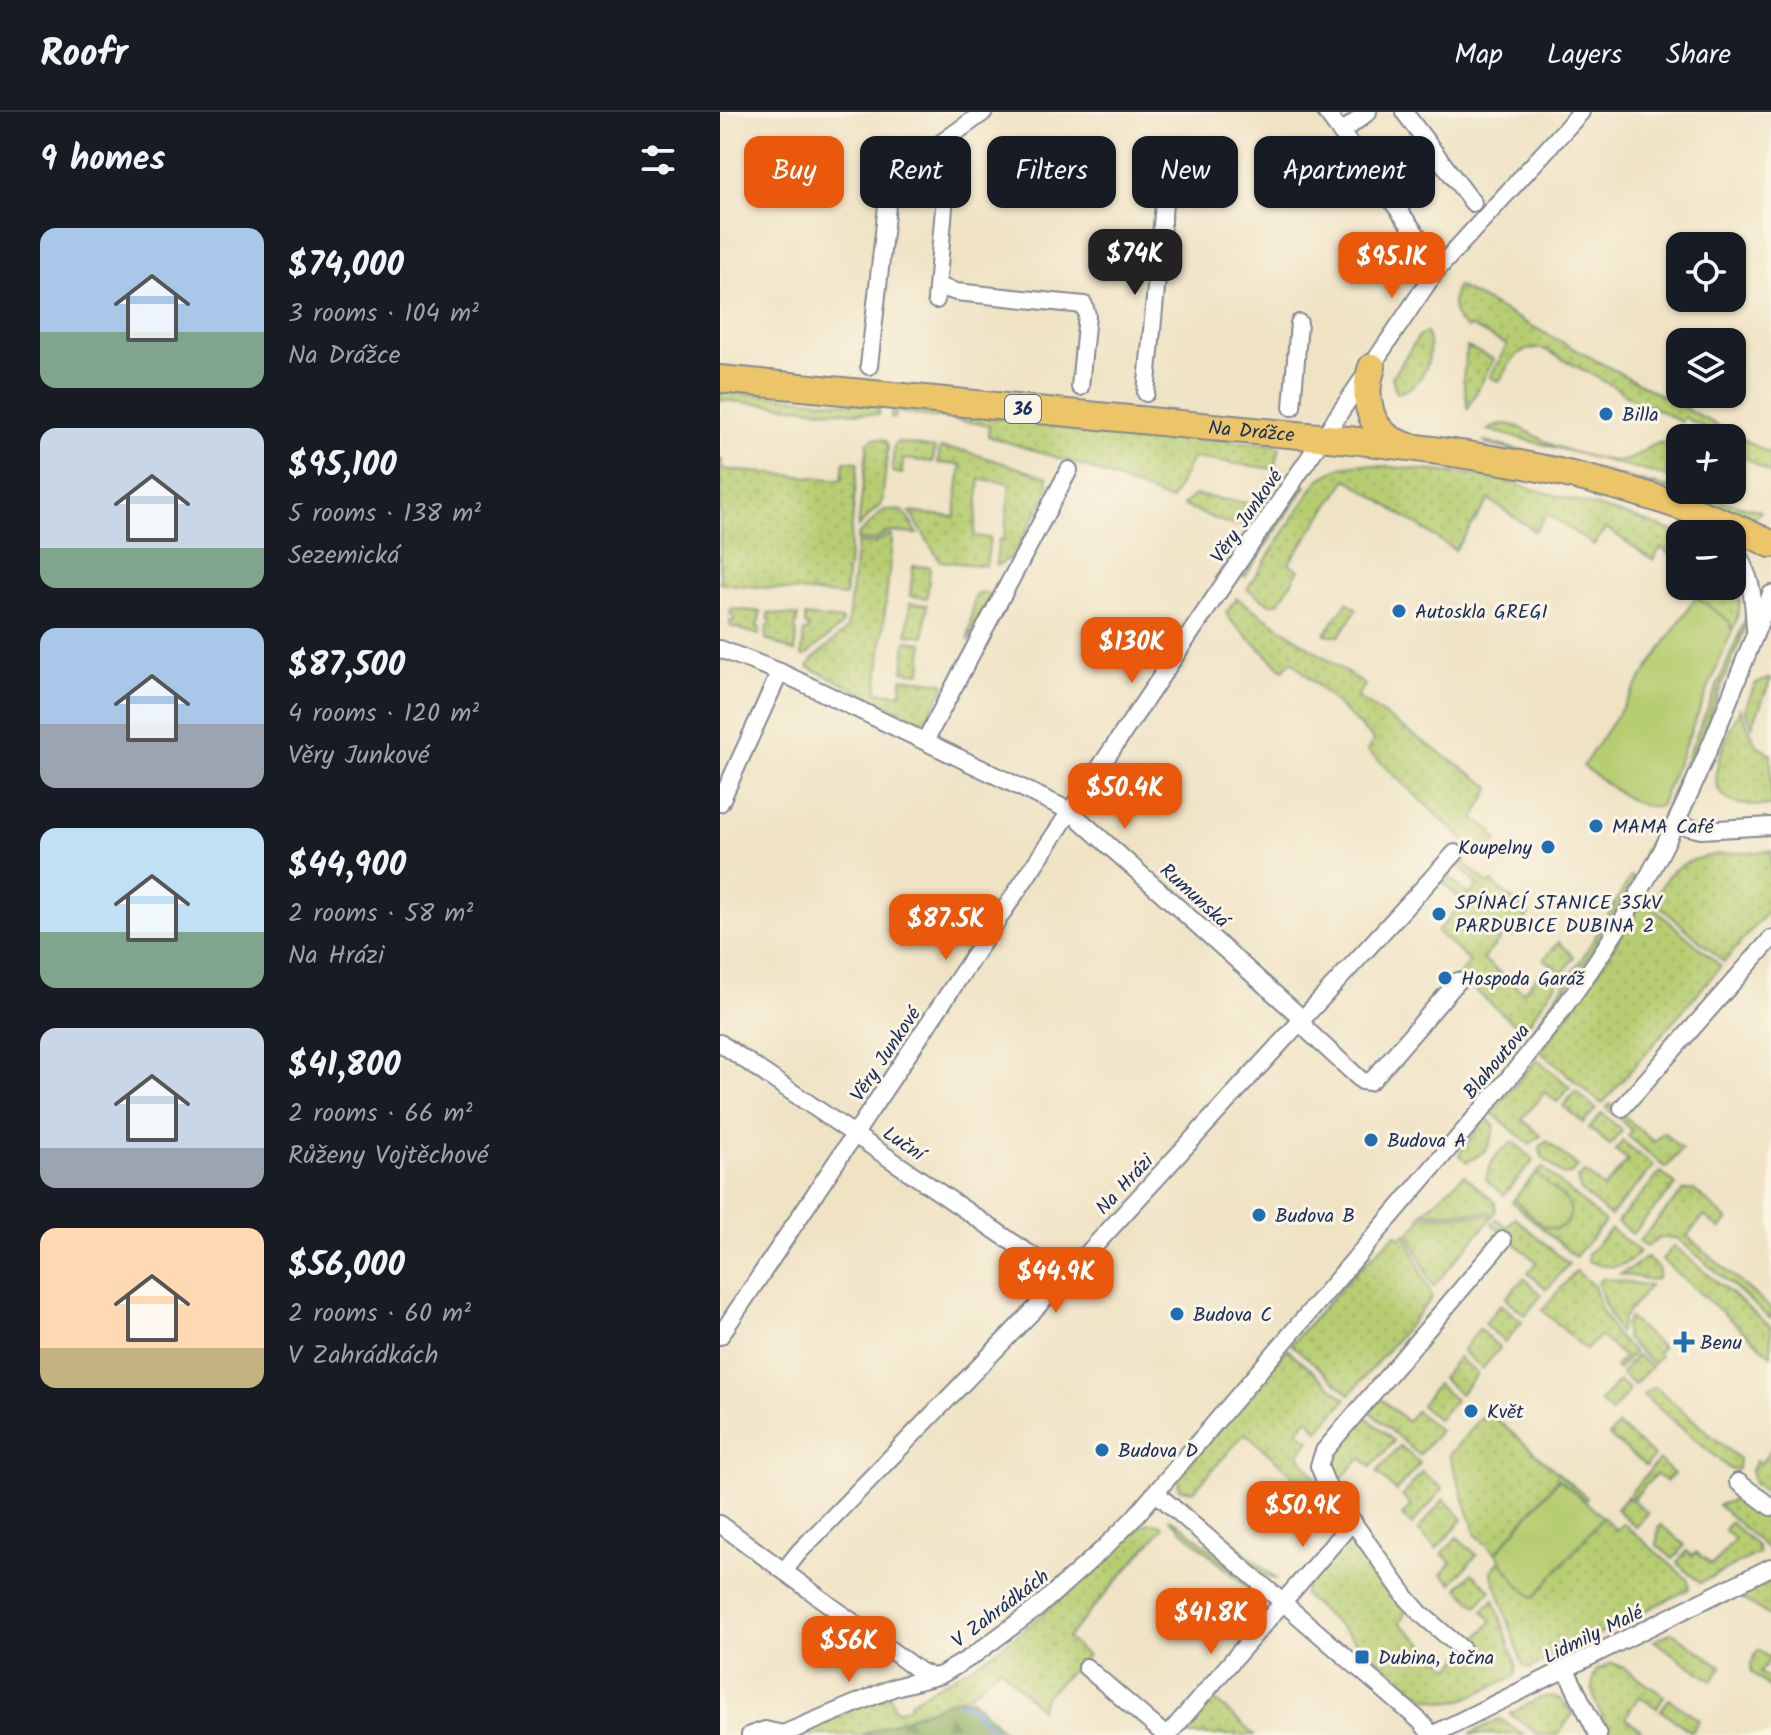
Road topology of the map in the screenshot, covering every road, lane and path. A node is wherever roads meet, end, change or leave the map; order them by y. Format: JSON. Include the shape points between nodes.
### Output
{"nodes":[{"id":1,"x":984,"y":112,"type":"edge"},
{"id":2,"x":1326,"y":112,"type":"edge"},
{"id":3,"x":1368,"y":112,"type":"edge"},
{"id":4,"x":1404,"y":112,"type":"edge"},
{"id":5,"x":1581,"y":112,"type":"edge"},
{"id":6,"x":962,"y":118,"type":"edge"},
{"id":7,"x":1341,"y":133,"type":"junction"},
{"id":8,"x":945,"y":136,"type":"edge"},
{"id":9,"x":1473,"y":203,"type":"dead end"},
{"id":10,"x":887,"y":208,"type":"edge"},
{"id":11,"x":944,"y":208,"type":"edge"},
{"id":12,"x":1164,"y":208,"type":"edge"},
{"id":13,"x":1440,"y":266,"type":"junction"},
{"id":14,"x":1299,"y":323,"type":"dead end"},
{"id":15,"x":869,"y":366,"type":"dead end"},
{"id":16,"x":1372,"y":367,"type":"junction"},
{"id":17,"x":720,"y":379,"type":"edge"},
{"id":18,"x":1080,"y":387,"type":"dead end"},
{"id":19,"x":1146,"y":393,"type":"dead end"},
{"id":20,"x":1292,"y":407,"type":"dead end"},
{"id":21,"x":1325,"y":437,"type":"junction"},
{"id":22,"x":1415,"y":447,"type":"junction"},
{"id":23,"x":1069,"y":470,"type":"dead end"},
{"id":24,"x":1703,"y":520,"type":"edge"},
{"id":25,"x":1746,"y":535,"type":"edge"},
{"id":26,"x":1771,"y":544,"type":"edge"},
{"id":27,"x":1746,"y":567,"type":"edge"},
{"id":28,"x":1771,"y":594,"type":"edge"},
{"id":29,"x":1771,"y":618,"type":"edge"},
{"id":30,"x":1755,"y":634,"type":"junction"},
{"id":31,"x":720,"y":649,"type":"edge"},
{"id":32,"x":780,"y":672,"type":"junction"},
{"id":33,"x":925,"y":741,"type":"junction"},
{"id":34,"x":720,"y":803,"type":"edge"},
{"id":35,"x":1070,"y":811,"type":"junction"},
{"id":36,"x":1676,"y":824,"type":"junction"},
{"id":37,"x":1771,"y":826,"type":"edge"},
{"id":38,"x":1455,"y":853,"type":"dead end"},
{"id":39,"x":1771,"y":939,"type":"edge"},
{"id":40,"x":1458,"y":981,"type":"dead end"},
{"id":41,"x":1301,"y":1021,"type":"junction"},
{"id":42,"x":720,"y":1043,"type":"edge"},
{"id":43,"x":1622,"y":1108,"type":"dead end"},
{"id":44,"x":855,"y":1134,"type":"junction"},
{"id":45,"x":1503,"y":1240,"type":"dead end"},
{"id":46,"x":1065,"y":1278,"type":"junction"},
{"id":47,"x":720,"y":1336,"type":"edge"},
{"id":48,"x":1738,"y":1482,"type":"dead end"},
{"id":49,"x":1155,"y":1492,"type":"junction"},
{"id":50,"x":1771,"y":1507,"type":"edge"},
{"id":51,"x":1353,"y":1521,"type":"junction"},
{"id":52,"x":720,"y":1524,"type":"edge"},
{"id":53,"x":1771,"y":1567,"type":"edge"},
{"id":54,"x":784,"y":1571,"type":"junction"},
{"id":55,"x":1284,"y":1603,"type":"junction"},
{"id":56,"x":1462,"y":1649,"type":"dead end"},
{"id":57,"x":1086,"y":1667,"type":"dead end"},
{"id":58,"x":1566,"y":1670,"type":"junction"},
{"id":59,"x":930,"y":1676,"type":"junction"},
{"id":60,"x":750,"y":1735,"type":"edge"},
{"id":61,"x":1167,"y":1735,"type":"edge"},
{"id":62,"x":1432,"y":1735,"type":"edge"},
{"id":63,"x":1598,"y":1735,"type":"edge"}],
"edges":[{"from":1,"to":6,"type":"street"},
{"from":2,"to":7,"type":"street"},
{"from":3,"to":7,"type":"street"},
{"from":4,"to":9,"type":"street"},
{"from":5,"to":13,"type":"street","name":"Věry Junkové"},
{"from":6,"to":8,"type":"street"},
{"from":7,"to":13,"type":"street"},
{"from":10,"to":15,"type":"street"},
{"from":11,"to":18,"type":"street","via":[[937,293],[1084,305]]},
{"from":12,"to":19,"type":"street"},
{"from":13,"to":16,"type":"street","name":"Věry Junkové"},
{"from":14,"to":20,"type":"street"},
{"from":16,"to":21,"type":"street","name":"Věry Junkové"},
{"from":16,"to":22,"type":"main road","via":[[1367,392],[1378,429],[1391,440]]},
{"from":17,"to":21,"type":"main road","name":"Na Drážce","number":"36"},
{"from":21,"to":22,"type":"main road","name":"Na Drážce","number":"36"},
{"from":21,"to":35,"type":"street","name":"Věry Junkové"},
{"from":22,"to":24,"type":"main road","name":"Na Drážce","number":"36","via":[[1603,483]]},
{"from":23,"to":33,"type":"street"},
{"from":25,"to":26,"type":"main road","name":"Na Drážce","number":"36"},
{"from":27,"to":30,"type":"street","via":[[1753,587]]},
{"from":28,"to":30,"type":"street","name":"Blahoutova"},
{"from":29,"to":30,"type":"street"},
{"from":30,"to":36,"type":"street","name":"Blahoutova"},
{"from":31,"to":32,"type":"street","name":"Rumunská"},
{"from":32,"to":33,"type":"street","name":"Rumunská"},
{"from":32,"to":34,"type":"street"},
{"from":33,"to":35,"type":"street","name":"Rumunská"},
{"from":35,"to":41,"type":"street","name":"Rumunská"},
{"from":35,"to":44,"type":"street","name":"Věry Junkové"},
{"from":36,"to":37,"type":"street","via":[[1701,830]]},
{"from":36,"to":49,"type":"street","name":"Blahoutova","via":[[1612,938],[1552,1024]]},
{"from":38,"to":41,"type":"street","name":"Na Hrázi"},
{"from":39,"to":43,"type":"street"},
{"from":40,"to":41,"type":"street","name":"Rumunská","via":[[1369,1082]]},
{"from":41,"to":46,"type":"street","name":"Na Hrázi"},
{"from":42,"to":44,"type":"street","name":"Luční"},
{"from":44,"to":46,"type":"street","name":"Luční"},
{"from":44,"to":47,"type":"street","name":"Věry Junkové"},
{"from":45,"to":51,"type":"street","via":[[1322,1455],[1320,1473]]},
{"from":46,"to":54,"type":"street","name":"Na Hrázi"},
{"from":48,"to":50,"type":"street"},
{"from":49,"to":55,"type":"street"},
{"from":49,"to":59,"type":"street","name":"V Zahrádkách","via":[[1103,1549],[1036,1609],[971,1657]]},
{"from":51,"to":55,"type":"street"},
{"from":51,"to":56,"type":"street","via":[[1412,1605]]},
{"from":52,"to":54,"type":"street"},
{"from":53,"to":58,"type":"street","name":"Lidmily Malé"},
{"from":54,"to":59,"type":"street"},
{"from":55,"to":61,"type":"street"},
{"from":55,"to":62,"type":"street"},
{"from":57,"to":61,"type":"street"},
{"from":58,"to":62,"type":"street","name":"Lidmily Malé"},
{"from":58,"to":63,"type":"street"},
{"from":59,"to":60,"type":"street","name":"V Zahrádkách","via":[[783,1734],[765,1730]]}]}
